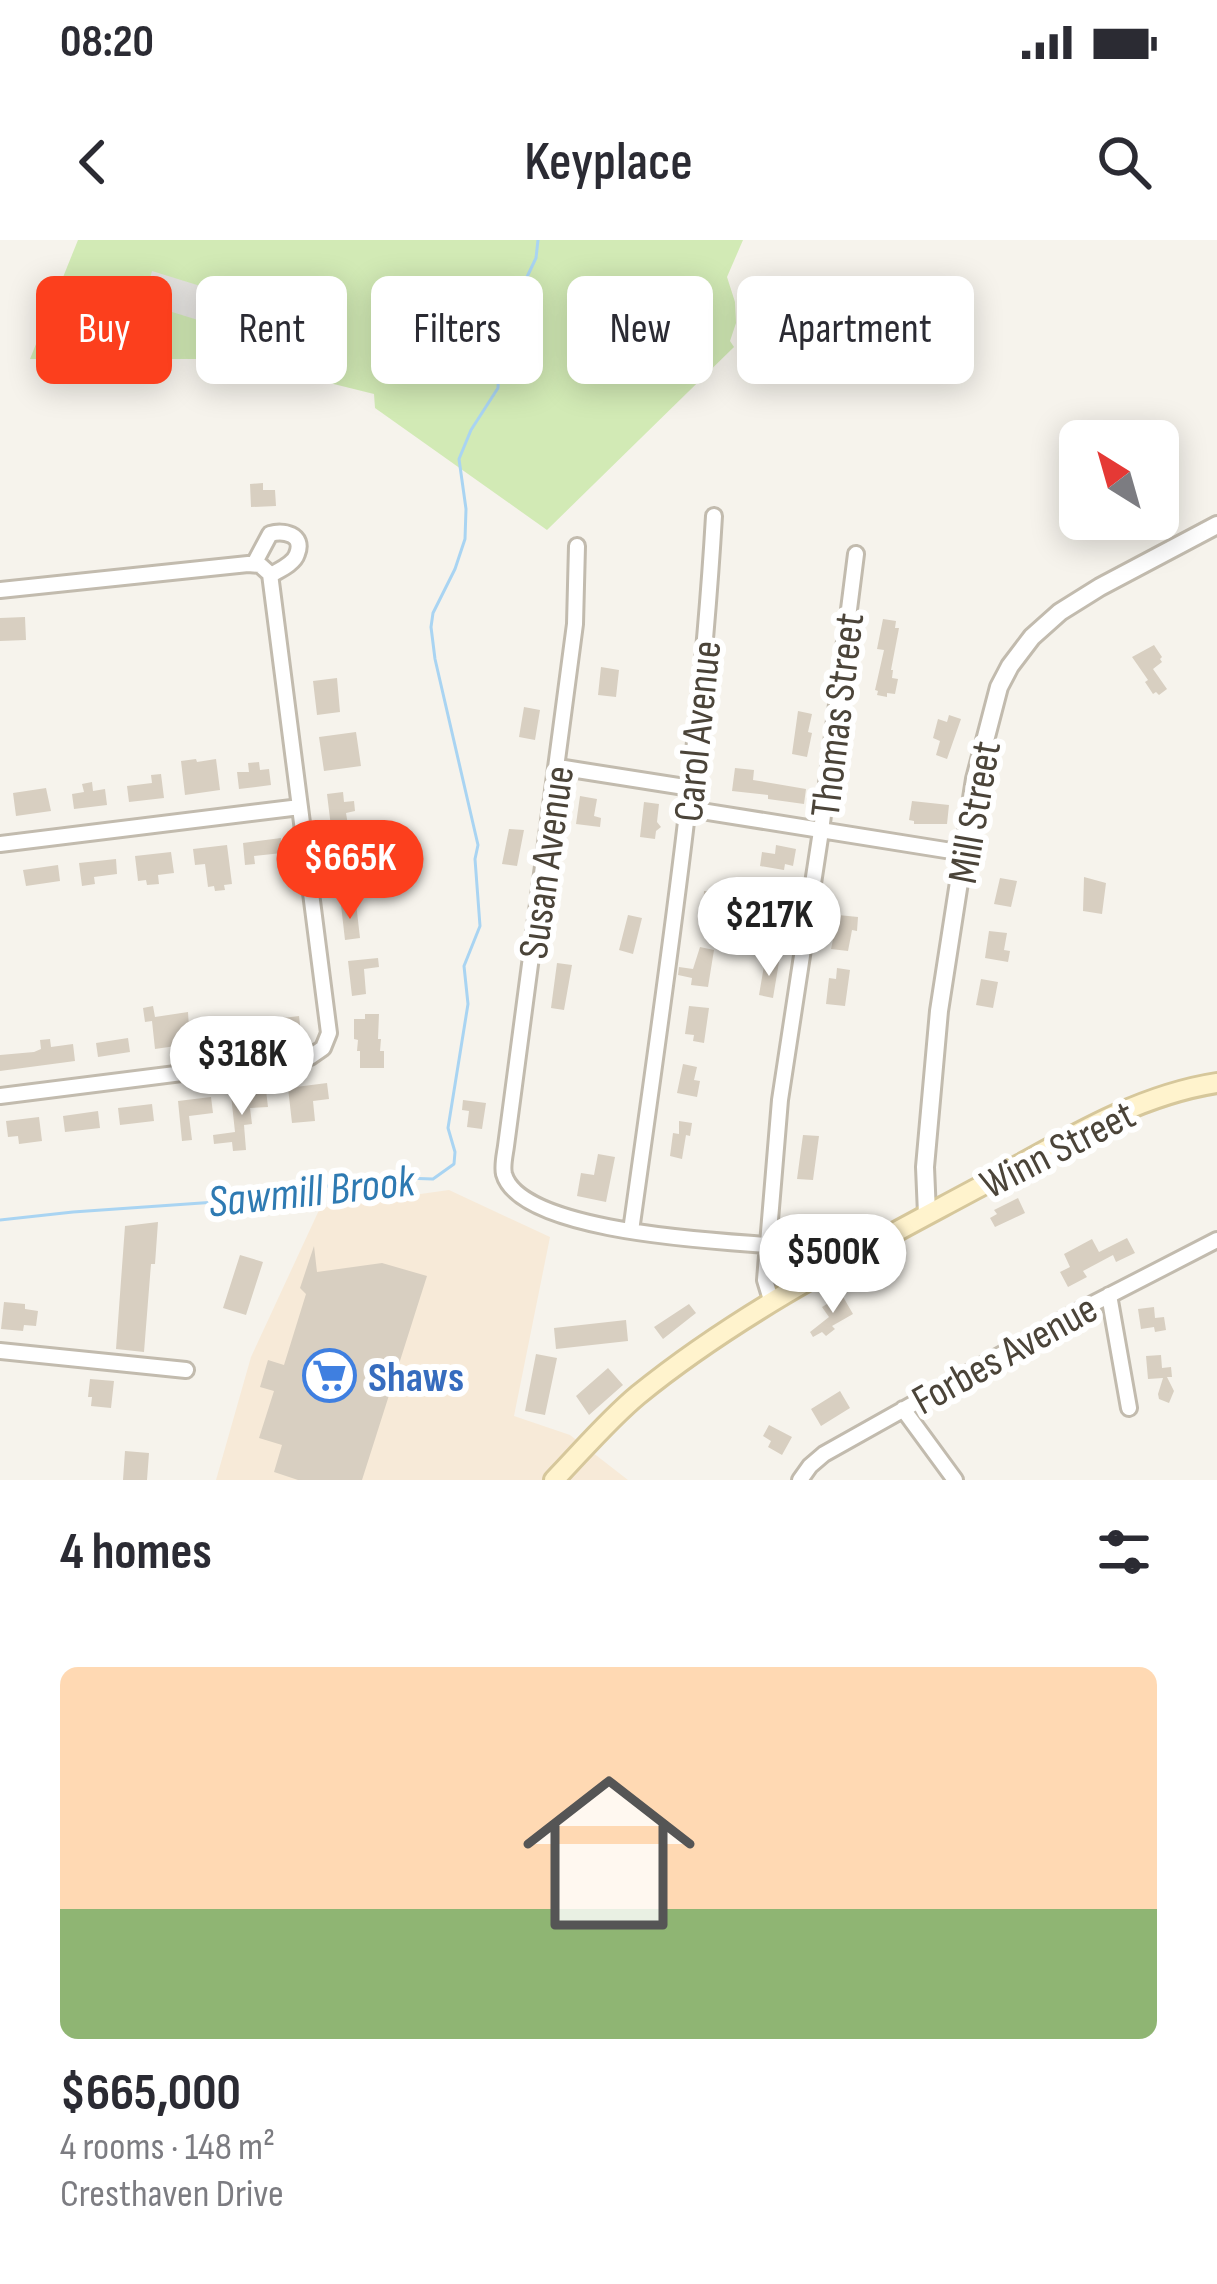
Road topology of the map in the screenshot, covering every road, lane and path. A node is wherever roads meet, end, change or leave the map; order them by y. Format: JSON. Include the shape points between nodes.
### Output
{"nodes":[{"id":1,"x":714,"y":517,"type":"dead end"},
{"id":2,"x":1217,"y":525,"type":"edge"},
{"id":3,"x":577,"y":546,"type":"dead end"},
{"id":4,"x":856,"y":554,"type":"dead end"},
{"id":5,"x":254,"y":564,"type":"junction"},
{"id":6,"x":271,"y":575,"type":"junction"},
{"id":7,"x":0,"y":590,"type":"edge"},
{"id":8,"x":558,"y":767,"type":"junction"},
{"id":9,"x":692,"y":788,"type":"junction"},
{"id":10,"x":300,"y":807,"type":"junction"},
{"id":11,"x":689,"y":809,"type":"junction"},
{"id":12,"x":821,"y":831,"type":"junction"},
{"id":13,"x":0,"y":844,"type":"edge"},
{"id":14,"x":964,"y":854,"type":"junction"},
{"id":15,"x":1217,"y":1083,"type":"edge"},
{"id":16,"x":0,"y":1096,"type":"edge"},
{"id":17,"x":927,"y":1214,"type":"junction"},
{"id":18,"x":631,"y":1231,"type":"junction"},
{"id":19,"x":1217,"y":1240,"type":"edge"},
{"id":20,"x":768,"y":1245,"type":"junction"},
{"id":21,"x":1109,"y":1295,"type":"junction"},
{"id":22,"x":772,"y":1303,"type":"junction"},
{"id":23,"x":0,"y":1351,"type":"edge"},
{"id":24,"x":186,"y":1370,"type":"dead end"},
{"id":25,"x":1129,"y":1408,"type":"dead end"},
{"id":26,"x":903,"y":1409,"type":"junction"},
{"id":27,"x":554,"y":1480,"type":"edge"},
{"id":28,"x":800,"y":1480,"type":"edge"},
{"id":29,"x":955,"y":1480,"type":"edge"}],
"edges":[{"from":1,"to":9,"type":"street","name":"Carol Avenue"},
{"from":2,"to":14,"type":"street","name":"Mill Street","via":[[1083,597],[1022,650],[995,700]]},
{"from":3,"to":8,"type":"street","name":"Susan Avenue"},
{"from":4,"to":12,"type":"street","name":"Thomas Street"},
{"from":5,"to":6,"type":"street"},
{"from":5,"to":6,"type":"street","via":[[270,534],[290,533],[298,554]]},
{"from":5,"to":7,"type":"street"},
{"from":6,"to":10,"type":"street"},
{"from":8,"to":9,"type":"street"},
{"from":8,"to":18,"type":"street","name":"Susan Avenue","via":[[505,1176],[554,1213]]},
{"from":9,"to":11,"type":"street","name":"Carol Avenue"},
{"from":10,"to":13,"type":"street"},
{"from":10,"to":16,"type":"street","via":[[328,1033],[321,1051]]},
{"from":11,"to":12,"type":"street"},
{"from":11,"to":18,"type":"street","name":"Carol Avenue"},
{"from":12,"to":14,"type":"street"},
{"from":12,"to":20,"type":"street","name":"Thomas Street","via":[[780,1100]]},
{"from":14,"to":17,"type":"street","name":"Mill Street","via":[[933,1054]]},
{"from":15,"to":17,"type":"main road","name":"Winn Street","via":[[1127,1109]]},
{"from":17,"to":22,"type":"main road","name":"Winn Street"},
{"from":18,"to":20,"type":"street"},
{"from":19,"to":21,"type":"street","name":"Forbes Avenue"},
{"from":20,"to":22,"type":"street","name":"Thomas Street"},
{"from":21,"to":25,"type":"street"},
{"from":21,"to":26,"type":"street","name":"Forbes Avenue"},
{"from":22,"to":27,"type":"main road","name":"Winn Street","via":[[636,1397]]},
{"from":23,"to":24,"type":"street"},
{"from":26,"to":28,"type":"street","name":"Forbes Avenue","via":[[824,1454]]},
{"from":26,"to":29,"type":"street"}]}
